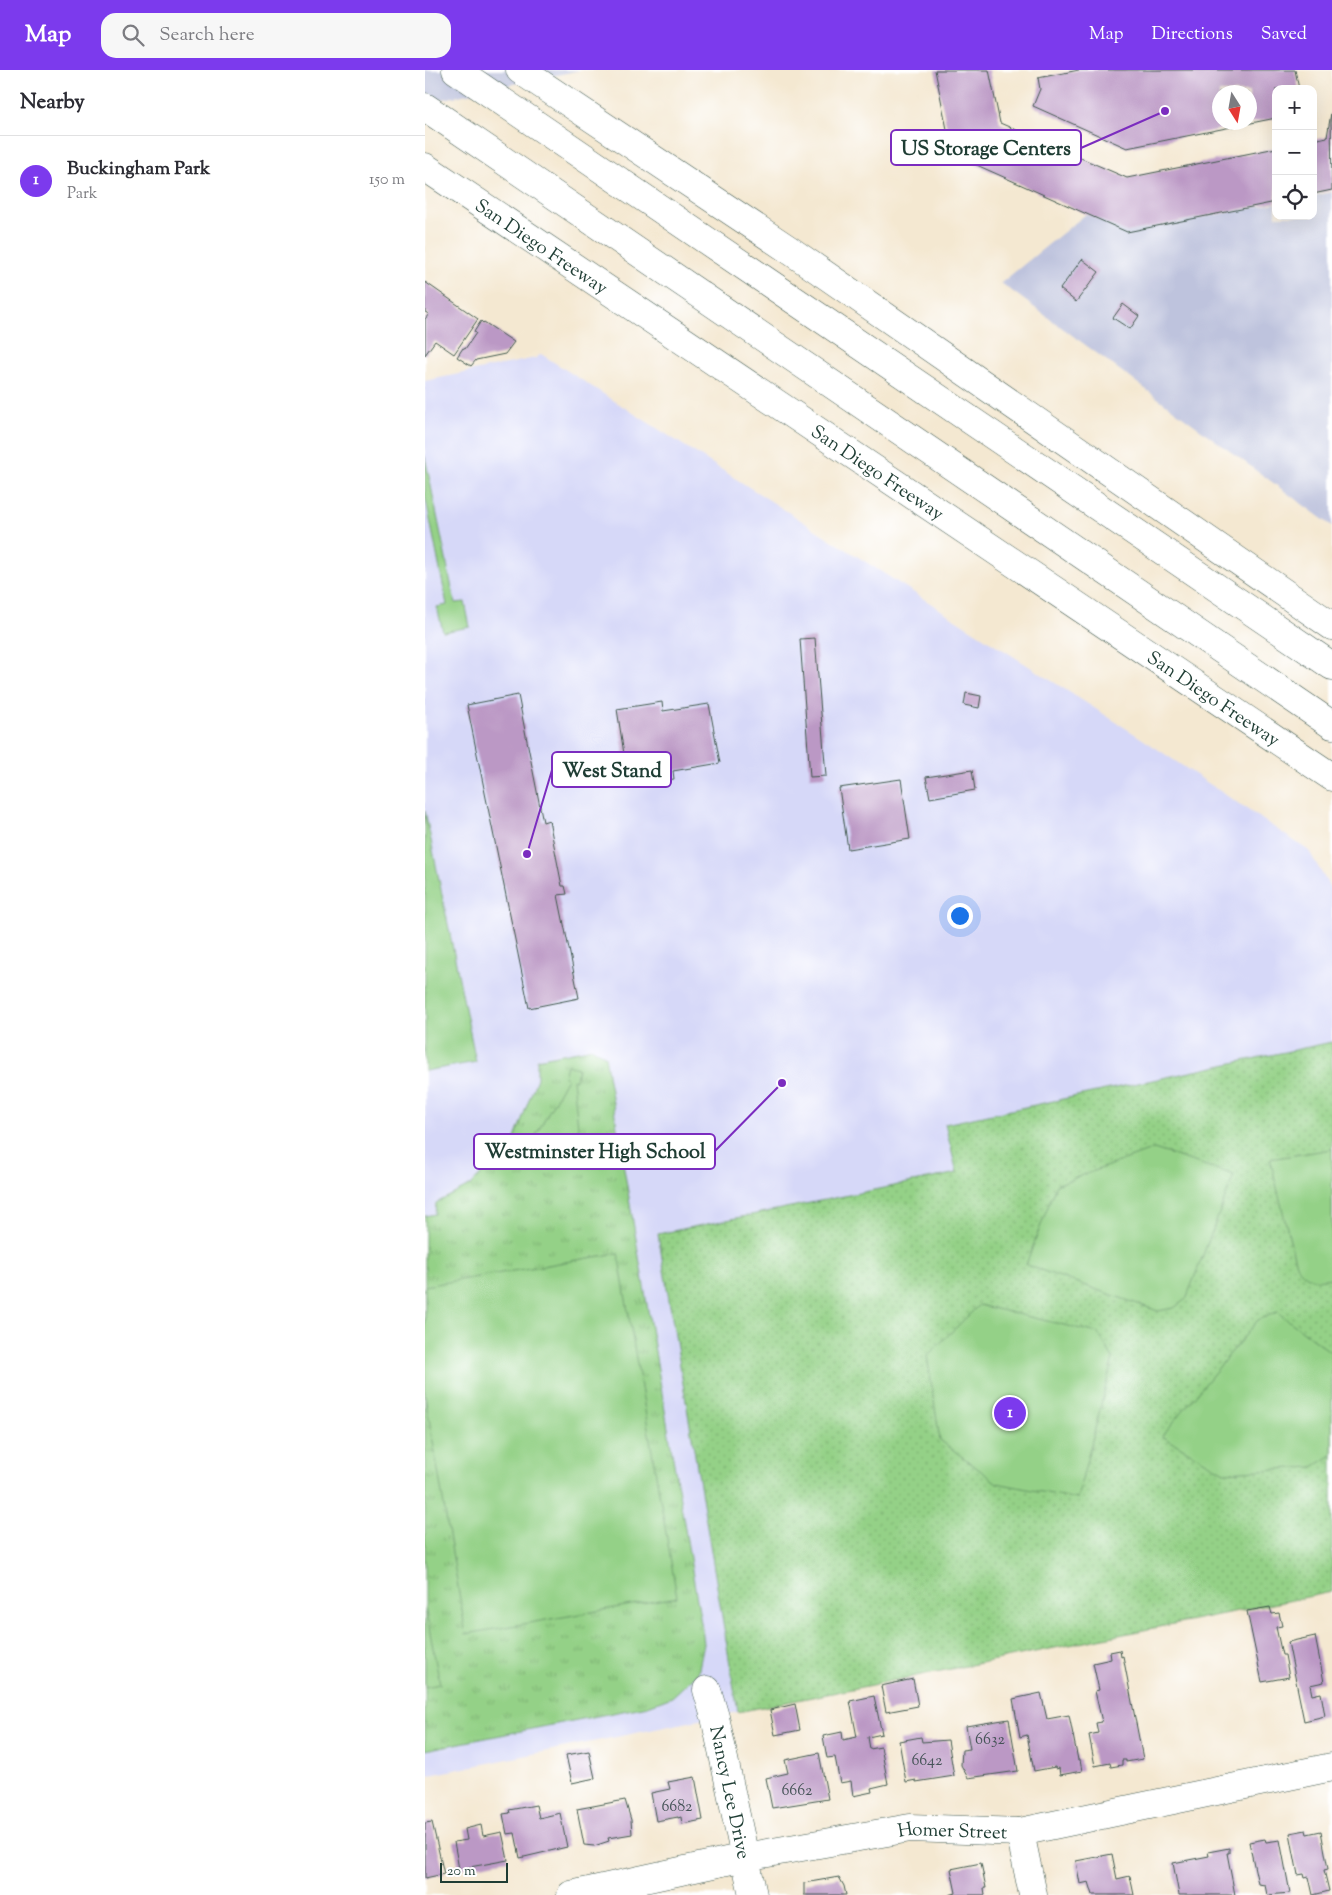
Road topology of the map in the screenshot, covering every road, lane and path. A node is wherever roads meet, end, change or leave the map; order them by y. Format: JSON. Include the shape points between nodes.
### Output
{"nodes":[{"id":1,"x":456,"y":70,"type":"edge"},
{"id":2,"x":530,"y":77,"type":"edge"},
{"id":3,"x":425,"y":106,"type":"edge"},
{"id":4,"x":425,"y":167,"type":"edge"},
{"id":5,"x":1332,"y":626,"type":"edge"},
{"id":6,"x":1332,"y":666,"type":"edge"},
{"id":7,"x":1332,"y":725,"type":"edge"},
{"id":8,"x":1332,"y":777,"type":"edge"},
{"id":9,"x":707,"y":1690,"type":"dead end"},
{"id":10,"x":1332,"y":1767,"type":"edge"},
{"id":11,"x":1020,"y":1832,"type":"junction"},
{"id":12,"x":745,"y":1857,"type":"junction"},
{"id":13,"x":571,"y":1895,"type":"edge"},
{"id":14,"x":753,"y":1895,"type":"edge"},
{"id":15,"x":1033,"y":1895,"type":"edge"}],
"edges":[{"from":1,"to":6,"type":"main road"},
{"from":2,"to":5,"type":"main road","via":[[791,251]]},
{"from":3,"to":7,"type":"main road"},
{"from":4,"to":8,"type":"main road","name":"San Diego Freeway"},
{"from":9,"to":12,"type":"main road","name":"Nancy Lee Drive"},
{"from":10,"to":11,"type":"main road","name":"Homer Street"},
{"from":11,"to":12,"type":"main road","name":"Homer Street","via":[[910,1828]]},
{"from":11,"to":15,"type":"main road"},
{"from":12,"to":13,"type":"main road","name":"Homer Street"},
{"from":12,"to":14,"type":"main road","name":"Nancy Lee Drive"}]}
